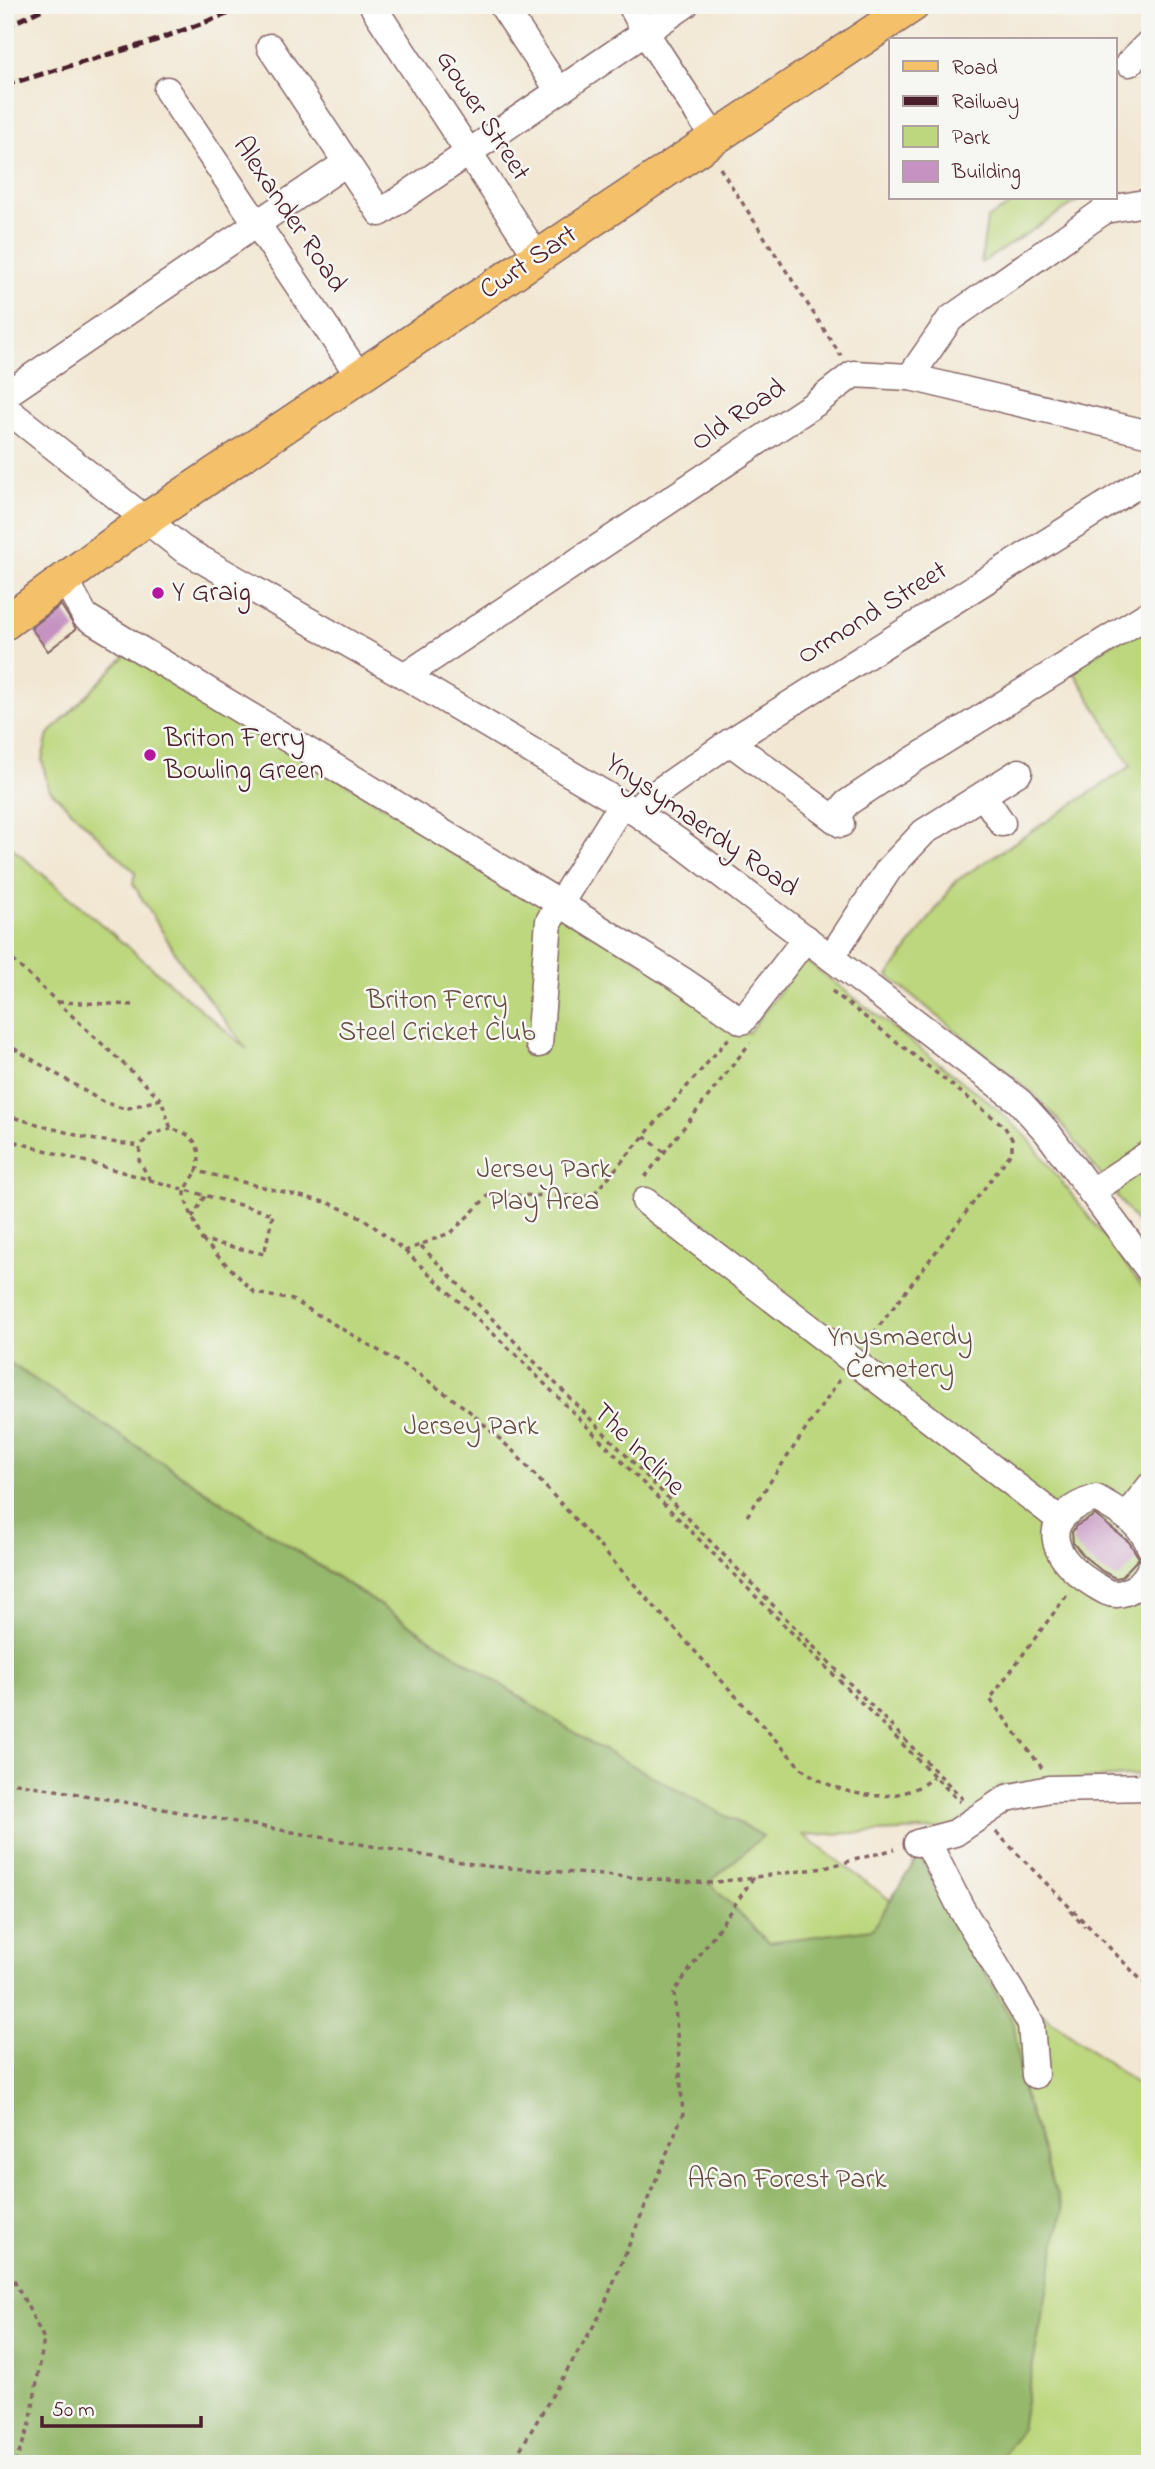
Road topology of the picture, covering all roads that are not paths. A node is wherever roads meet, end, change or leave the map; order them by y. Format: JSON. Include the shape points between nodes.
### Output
{"nodes":[{"id":1,"x":502,"y":5,"type":"edge"},
{"id":2,"x":632,"y":5,"type":"edge"},
{"id":3,"x":685,"y":5,"type":"edge"},
{"id":4,"x":374,"y":8,"type":"dead end"},
{"id":5,"x":897,"y":9,"type":"edge"},
{"id":6,"x":645,"y":32,"type":"junction"},
{"id":7,"x":1150,"y":43,"type":"edge"},
{"id":8,"x":270,"y":47,"type":"dead end"},
{"id":9,"x":1129,"y":63,"type":"dead end"},
{"id":10,"x":167,"y":90,"type":"dead end"},
{"id":11,"x":559,"y":91,"type":"junction"},
{"id":12,"x":709,"y":139,"type":"junction"},
{"id":13,"x":468,"y":152,"type":"junction"},
{"id":14,"x":346,"y":163,"type":"junction"},
{"id":15,"x":1150,"y":202,"type":"edge"},
{"id":16,"x":256,"y":223,"type":"junction"},
{"id":17,"x":538,"y":258,"type":"junction"},
{"id":18,"x":359,"y":376,"type":"junction"},
{"id":19,"x":910,"y":377,"type":"junction"},
{"id":20,"x":5,"y":395,"type":"edge"},
{"id":21,"x":5,"y":408,"type":"edge"},
{"id":22,"x":1150,"y":434,"type":"edge"},
{"id":23,"x":1150,"y":477,"type":"edge"},
{"id":24,"x":144,"y":521,"type":"junction"},
{"id":25,"x":64,"y":578,"type":"junction"},
{"id":26,"x":1150,"y":613,"type":"edge"},
{"id":27,"x":5,"y":623,"type":"edge"},
{"id":28,"x":405,"y":676,"type":"junction"},
{"id":29,"x":730,"y":742,"type":"junction"},
{"id":30,"x":1019,"y":772,"type":"dead end"},
{"id":31,"x":983,"y":795,"type":"junction"},
{"id":32,"x":629,"y":808,"type":"junction"},
{"id":33,"x":1002,"y":823,"type":"dead end"},
{"id":34,"x":558,"y":903,"type":"junction"},
{"id":35,"x":806,"y":938,"type":"junction"},
{"id":36,"x":831,"y":957,"type":"junction"},
{"id":37,"x":539,"y":1044,"type":"dead end"},
{"id":38,"x":1150,"y":1153,"type":"edge"},
{"id":39,"x":1091,"y":1192,"type":"junction"},
{"id":40,"x":645,"y":1201,"type":"road end"},
{"id":41,"x":1150,"y":1271,"type":"edge"},
{"id":42,"x":1150,"y":1486,"type":"edge"},
{"id":43,"x":1126,"y":1517,"type":"junction"},
{"id":44,"x":1059,"y":1519,"type":"junction"},
{"id":45,"x":1150,"y":1547,"type":"edge"},
{"id":46,"x":1148,"y":1577,"type":"edge"},
{"id":47,"x":1150,"y":1787,"type":"edge"},
{"id":48,"x":1035,"y":2075,"type":"dead end"}],
"edges":[{"from":1,"to":11,"type":"street"},
{"from":2,"to":6,"type":"street"},
{"from":3,"to":6,"type":"street"},
{"from":4,"to":13,"type":"street","name":"Gower Street"},
{"from":5,"to":12,"type":"main road","name":"Cwrt Sart"},
{"from":6,"to":11,"type":"street"},
{"from":6,"to":12,"type":"street"},
{"from":7,"to":9,"type":"street"},
{"from":8,"to":14,"type":"street"},
{"from":10,"to":16,"type":"street","name":"Alexander Road"},
{"from":11,"to":13,"type":"street"},
{"from":12,"to":17,"type":"main road","name":"Cwrt Sart"},
{"from":13,"to":14,"type":"street","via":[[380,213]]},
{"from":13,"to":17,"type":"street","name":"Gower Street"},
{"from":14,"to":16,"type":"street"},
{"from":15,"to":19,"type":"street","via":[[1105,210],[950,319]]},
{"from":16,"to":18,"type":"street","name":"Alexander Road"},
{"from":16,"to":20,"type":"street"},
{"from":17,"to":18,"type":"main road","name":"Cwrt Sart"},
{"from":18,"to":24,"type":"main road","name":"Cwrt Sart"},
{"from":19,"to":22,"type":"street"},
{"from":19,"to":28,"type":"street","name":"Old Road","via":[[853,374],[805,411]]},
{"from":21,"to":24,"type":"street","name":"Ynysymaerdy Road"},
{"from":23,"to":29,"type":"street","name":"Ormond Street"},
{"from":24,"to":25,"type":"main road","name":"Cwrt Sart"},
{"from":24,"to":28,"type":"street","name":"Ynysymaerdy Road","via":[[183,549]]},
{"from":25,"to":27,"type":"main road","name":"Cwrt Sart"},
{"from":25,"to":34,"type":"street","via":[[85,616]]},
{"from":26,"to":29,"type":"street","via":[[846,803],[838,822]]},
{"from":28,"to":32,"type":"street","name":"Ynysymaerdy Road"},
{"from":29,"to":32,"type":"street","name":"Ormond Street"},
{"from":30,"to":31,"type":"street"},
{"from":31,"to":33,"type":"street"},
{"from":31,"to":36,"type":"street","via":[[924,832],[889,869]]},
{"from":32,"to":34,"type":"street","name":"Ormond Street"},
{"from":32,"to":35,"type":"street","name":"Ynysymaerdy Road"},
{"from":34,"to":35,"type":"street","via":[[682,979],[749,1028]]},
{"from":34,"to":37,"type":"street","name":"Ormond Street","via":[[549,921]]},
{"from":35,"to":36,"type":"street","name":"Ynysymaerdy Road"},
{"from":36,"to":39,"type":"street","name":"Ynysymaerdy Road","via":[[1019,1101]]},
{"from":38,"to":39,"type":"street"},
{"from":39,"to":41,"type":"street","name":"Ynysymaerdy Road"},
{"from":40,"to":44,"type":"street"},
{"from":42,"to":43,"type":"street"},
{"from":43,"to":44,"type":"street","via":[[1096,1498],[1074,1505]]},
{"from":43,"to":45,"type":"street","via":[[1146,1535]]},
{"from":44,"to":46,"type":"street","via":[[1056,1544],[1065,1564],[1081,1576],[1118,1594]]},
{"from":47,"to":48,"type":"street","via":[[1049,1789],[1007,1798],[955,1833],[922,1842],[1031,2024]]}]}
